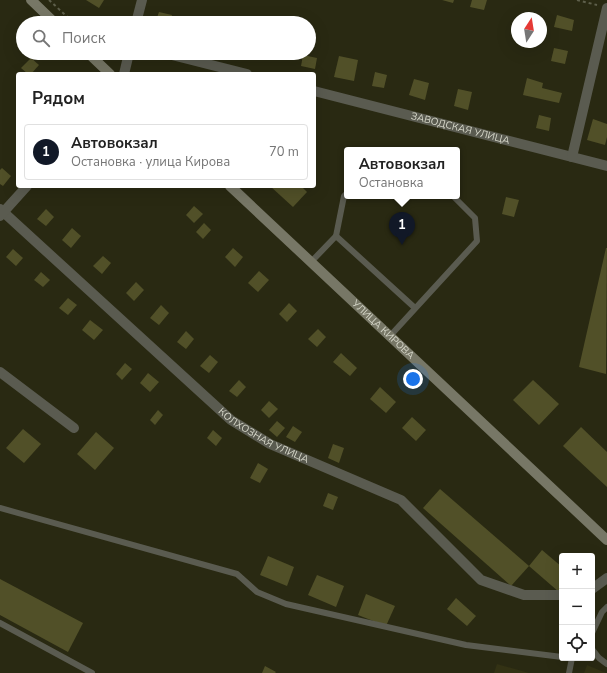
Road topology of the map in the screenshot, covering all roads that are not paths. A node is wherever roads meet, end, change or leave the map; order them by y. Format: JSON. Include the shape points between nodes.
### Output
{"nodes":[{"id":1,"x":31,"y":0,"type":"edge"},
{"id":2,"x":142,"y":0,"type":"edge"},
{"id":3,"x":603,"y":6,"type":"edge"},
{"id":4,"x":48,"y":16,"type":"edge"},
{"id":5,"x":138,"y":16,"type":"edge"},
{"id":6,"x":95,"y":60,"type":"edge"},
{"id":7,"x":127,"y":60,"type":"edge"},
{"id":8,"x":192,"y":60,"type":"edge"},
{"id":9,"x":108,"y":72,"type":"edge"},
{"id":10,"x":124,"y":72,"type":"edge"},
{"id":11,"x":239,"y":72,"type":"edge"},
{"id":12,"x":316,"y":92,"type":"edge"},
{"id":13,"x":572,"y":157,"type":"junction"},
{"id":14,"x":607,"y":166,"type":"edge"},
{"id":15,"x":25,"y":188,"type":"edge"},
{"id":16,"x":232,"y":188,"type":"edge"},
{"id":17,"x":344,"y":196,"type":"edge"},
{"id":18,"x":456,"y":199,"type":"edge"},
{"id":19,"x":1,"y":212,"type":"edge"},
{"id":20,"x":336,"y":236,"type":"junction"},
{"id":21,"x":311,"y":262,"type":"junction"},
{"id":22,"x":415,"y":308,"type":"junction"},
{"id":23,"x":390,"y":336,"type":"junction"},
{"id":24,"x":0,"y":372,"type":"edge"},
{"id":25,"x":74,"y":428,"type":"dead end"},
{"id":26,"x":0,"y":508,"type":"edge"},
{"id":27,"x":607,"y":540,"type":"edge"},
{"id":28,"x":607,"y":578,"type":"edge"},
{"id":29,"x":595,"y":586,"type":"edge"},
{"id":30,"x":559,"y":595,"type":"edge"},
{"id":31,"x":607,"y":607,"type":"edge"},
{"id":32,"x":0,"y":623,"type":"edge"},
{"id":33,"x":595,"y":627,"type":"edge"},
{"id":34,"x":595,"y":653,"type":"edge"},
{"id":35,"x":559,"y":657,"type":"edge"},
{"id":36,"x":571,"y":661,"type":"edge"},
{"id":37,"x":607,"y":664,"type":"edge"},
{"id":38,"x":92,"y":673,"type":"edge"},
{"id":39,"x":569,"y":673,"type":"edge"}],
"edges":[{"from":1,"to":4,"type":"main road"},
{"from":2,"to":5,"type":"street"},
{"from":3,"to":13,"type":"street"},
{"from":6,"to":9,"type":"main road"},
{"from":7,"to":10,"type":"street"},
{"from":8,"to":11,"type":"street"},
{"from":12,"to":13,"type":"street","name":"ЗАВОДСКАЯ УЛИЦА"},
{"from":13,"to":14,"type":"street","name":"ЗАВОДСКАЯ УЛИЦА"},
{"from":15,"to":19,"type":"street"},
{"from":16,"to":21,"type":"main road","name":"УЛИЦА КИРОВА"},
{"from":17,"to":20,"type":"lane"},
{"from":18,"to":22,"type":"lane","via":[[475,218],[477,241]]},
{"from":19,"to":30,"type":"street","name":"КОЛХОЗНАЯ УЛИЦА","via":[[231,420],[270,444],[401,500],[480,580],[524,595]]},
{"from":20,"to":21,"type":"lane"},
{"from":20,"to":22,"type":"lane"},
{"from":21,"to":23,"type":"main road","name":"УЛИЦА КИРОВА"},
{"from":22,"to":23,"type":"lane"},
{"from":23,"to":27,"type":"main road","name":"УЛИЦА КИРОВА"},
{"from":24,"to":25,"type":"street"},
{"from":26,"to":35,"type":"lane","via":[[237,574],[257,592],[286,604],[466,645]]},
{"from":28,"to":29,"type":"street"},
{"from":31,"to":33,"type":"lane"},
{"from":32,"to":38,"type":"lane"},
{"from":34,"to":37,"type":"lane"},
{"from":36,"to":39,"type":"lane"}]}
